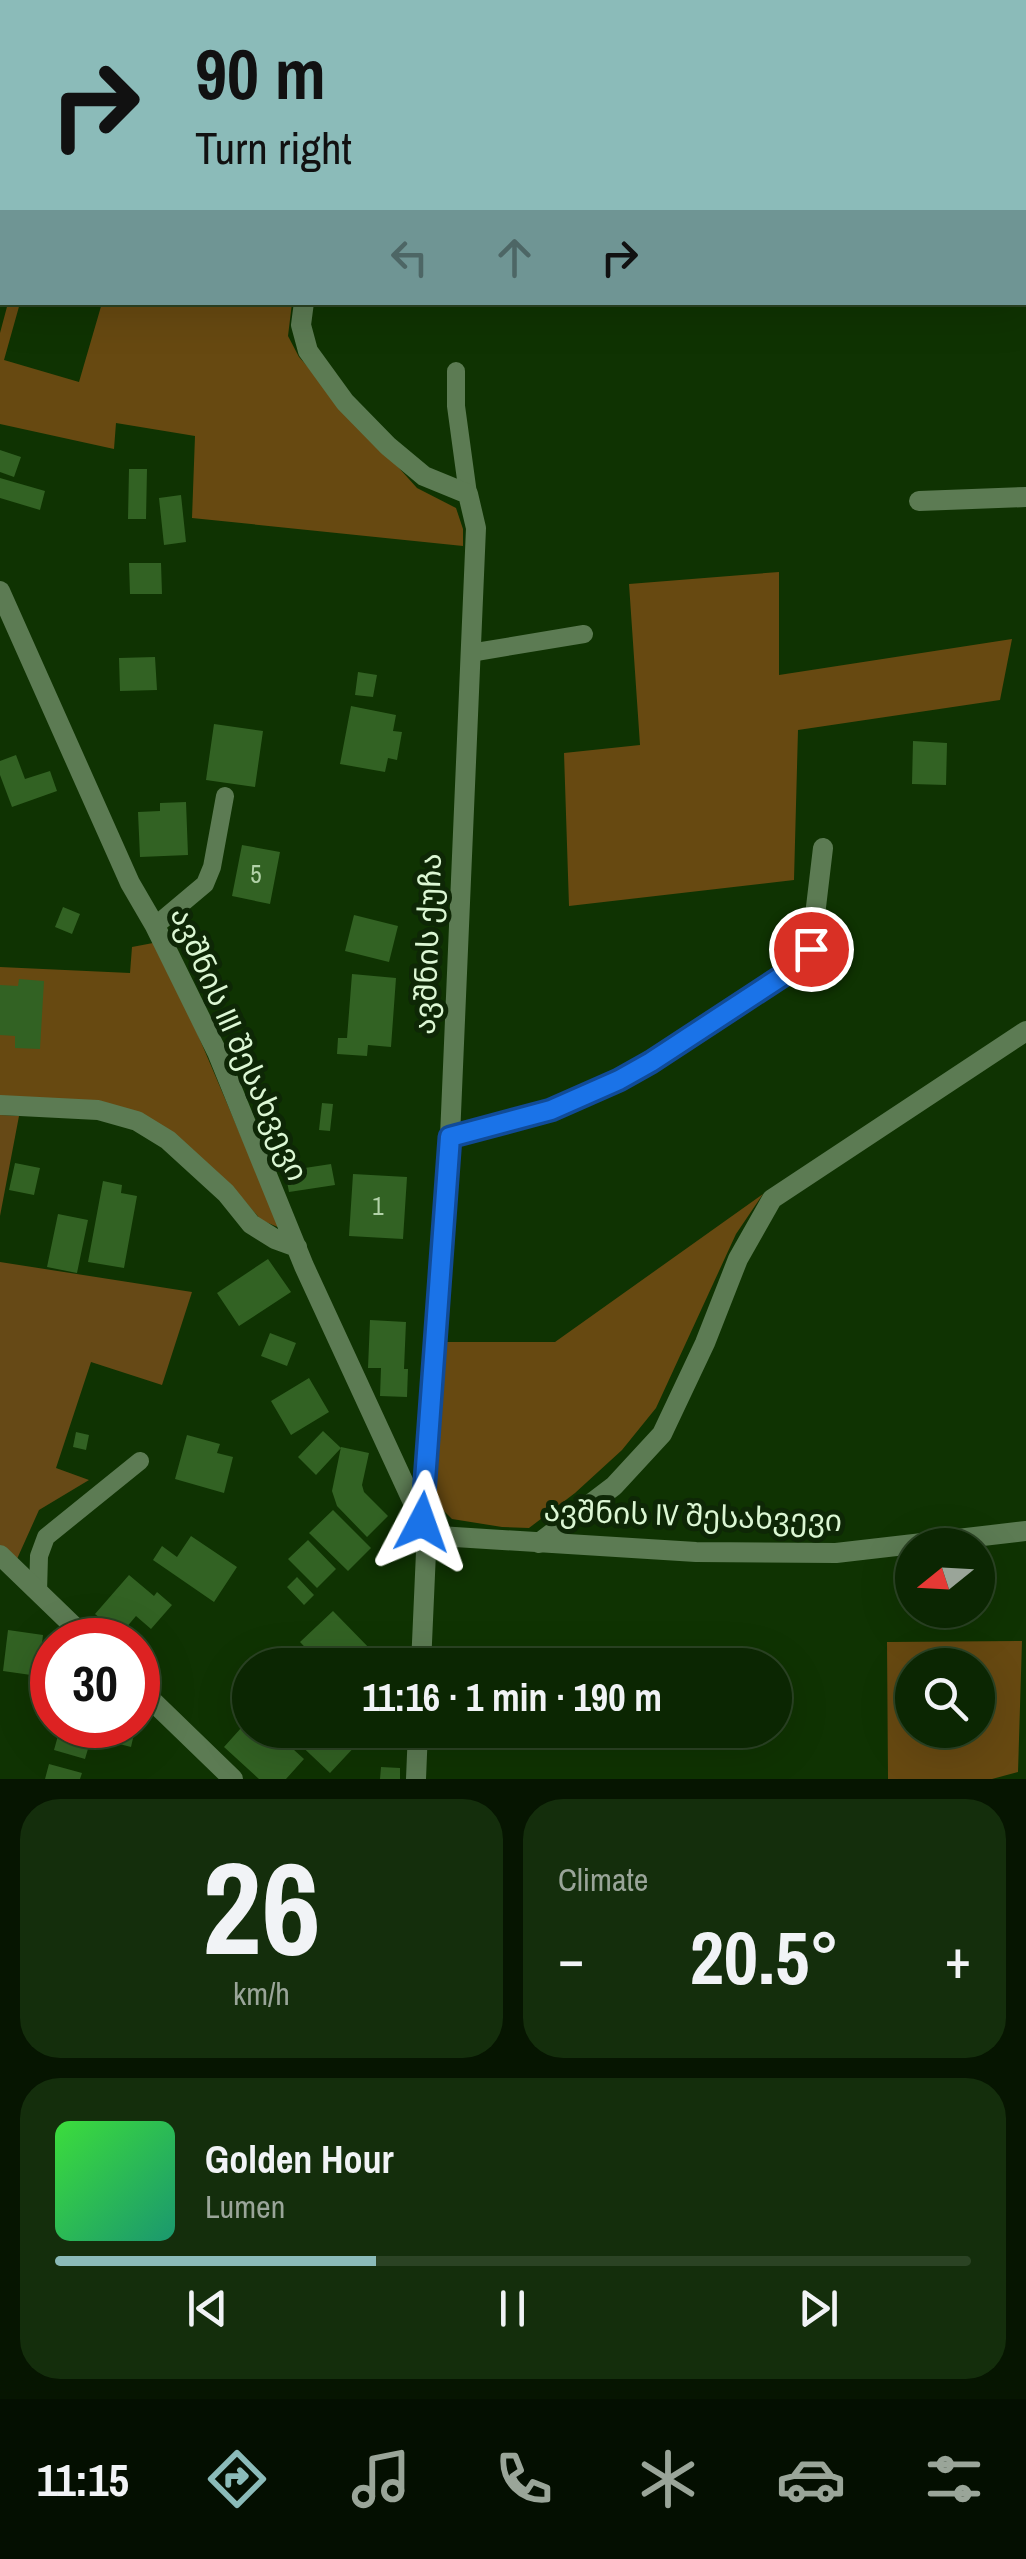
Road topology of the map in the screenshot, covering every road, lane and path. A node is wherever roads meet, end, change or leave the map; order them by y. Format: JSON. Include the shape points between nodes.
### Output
{"nodes":[{"id":1,"x":304,"y":305,"type":"edge"},
{"id":2,"x":456,"y":372,"type":"dead end"},
{"id":3,"x":468,"y":494,"type":"junction"},
{"id":4,"x":1026,"y":498,"type":"edge"},
{"id":5,"x":919,"y":500,"type":"dead end"},
{"id":6,"x":0,"y":592,"type":"edge"},
{"id":7,"x":584,"y":634,"type":"dead end"},
{"id":8,"x":470,"y":652,"type":"junction"},
{"id":9,"x":225,"y":796,"type":"dead end"},
{"id":10,"x":823,"y":848,"type":"dead end"},
{"id":11,"x":154,"y":926,"type":"junction"},
{"id":12,"x":1026,"y":1031,"type":"edge"},
{"id":13,"x":0,"y":1105,"type":"edge"},
{"id":14,"x":450,"y":1137,"type":"junction"},
{"id":15,"x":297,"y":1247,"type":"junction"},
{"id":16,"x":140,"y":1461,"type":"dead end"},
{"id":17,"x":422,"y":1522,"type":"junction"},
{"id":18,"x":1026,"y":1531,"type":"edge"},
{"id":19,"x":539,"y":1542,"type":"junction"},
{"id":20,"x":0,"y":1555,"type":"edge"},
{"id":21,"x":38,"y":1592,"type":"junction"},
{"id":22,"x":65,"y":1618,"type":"edge"},
{"id":23,"x":422,"y":1648,"type":"edge"},
{"id":24,"x":160,"y":1708,"type":"edge"},
{"id":25,"x":417,"y":1748,"type":"edge"},
{"id":26,"x":233,"y":1779,"type":"edge"},
{"id":27,"x":416,"y":1779,"type":"edge"}],
"edges":[{"from":1,"to":3,"type":"street","via":[[308,351],[345,402],[424,476]]},
{"from":2,"to":3,"type":"lane"},
{"from":3,"to":8,"type":"street","name":"ავშნის ქუჩა","via":[[476,528]]},
{"from":4,"to":5,"type":"street"},
{"from":6,"to":11,"type":"street","name":"ავშნის III შესახვევი"},
{"from":7,"to":8,"type":"lane"},
{"from":8,"to":14,"type":"street","name":"ავშნის ქუჩა"},
{"from":9,"to":11,"type":"lane","via":[[205,884]]},
{"from":10,"to":14,"type":"street","via":[[811,949],[802,963],[619,1080],[551,1110]]},
{"from":11,"to":15,"type":"street","name":"ავშნის III შესახვევი","via":[[216,1052]]},
{"from":12,"to":19,"type":"street","via":[[772,1199],[738,1259],[662,1434],[614,1486]]},
{"from":13,"to":15,"type":"street","via":[[98,1110],[137,1121],[168,1140],[251,1224]]},
{"from":14,"to":17,"type":"street","name":"ავშნის ქუჩა"},
{"from":15,"to":17,"type":"street","name":"ავშნის III შესახვევი"},
{"from":16,"to":21,"type":"lane","via":[[46,1537]]},
{"from":17,"to":19,"type":"street","name":"ავშნის IV შესახვევი","via":[[439,1536]]},
{"from":17,"to":23,"type":"street","name":"ავშნის ქუჩა"},
{"from":18,"to":19,"type":"street","name":"ავშნის IV შესახვევი","via":[[836,1553]]},
{"from":20,"to":21,"type":"street"},
{"from":21,"to":22,"type":"street"},
{"from":24,"to":26,"type":"street"},
{"from":25,"to":27,"type":"street"}]}
